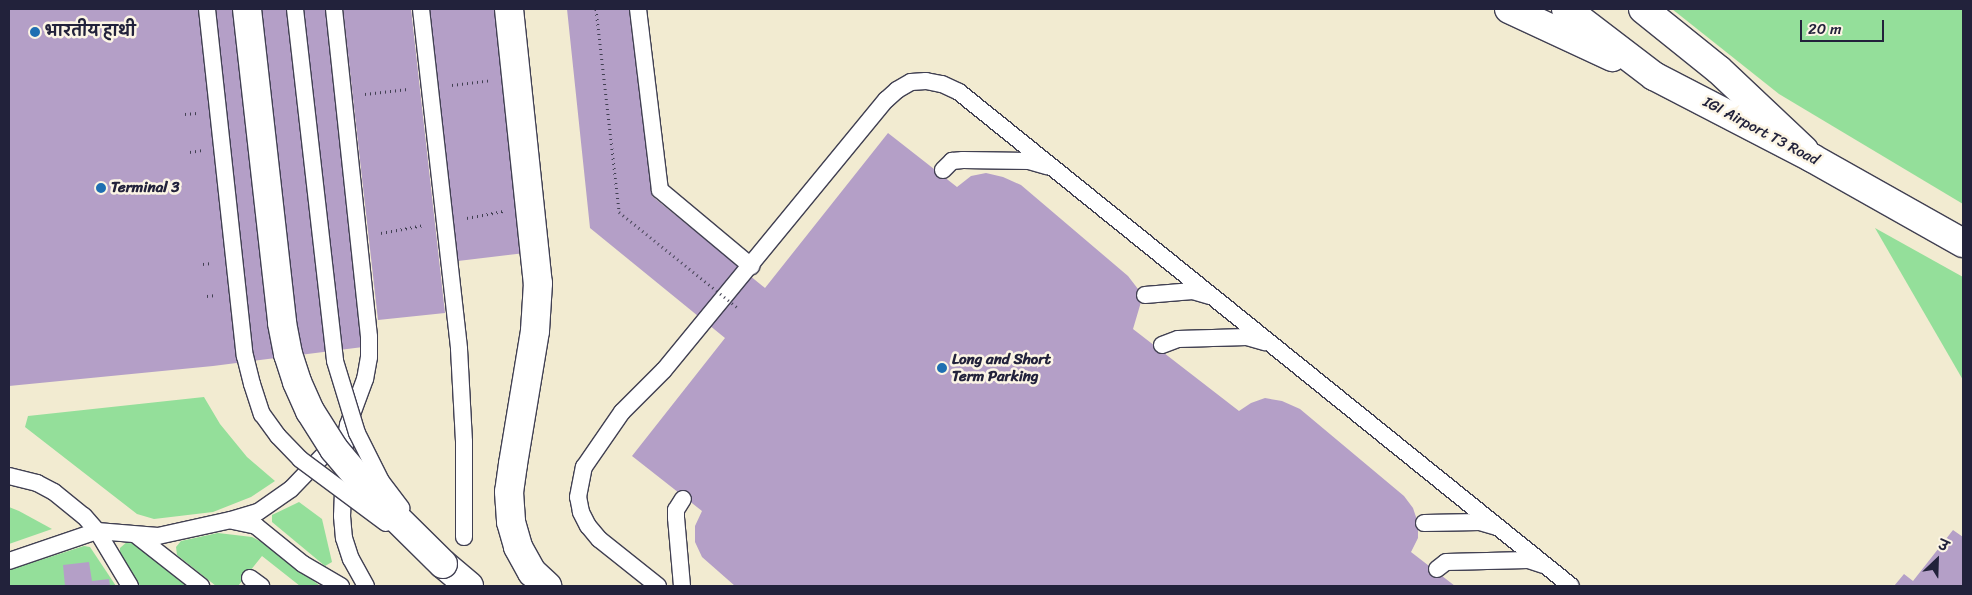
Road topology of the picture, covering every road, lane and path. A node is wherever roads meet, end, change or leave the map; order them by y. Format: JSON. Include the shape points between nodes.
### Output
{"nodes":[{"id":1,"x":207,"y":9,"type":"edge"},
{"id":2,"x":247,"y":9,"type":"edge"},
{"id":3,"x":296,"y":9,"type":"edge"},
{"id":4,"x":334,"y":9,"type":"edge"},
{"id":5,"x":421,"y":9,"type":"edge"},
{"id":6,"x":509,"y":9,"type":"edge"},
{"id":7,"x":596,"y":9,"type":"edge"},
{"id":8,"x":638,"y":9,"type":"edge"},
{"id":9,"x":1509,"y":9,"type":"edge"},
{"id":10,"x":1566,"y":9,"type":"edge"},
{"id":11,"x":1643,"y":9,"type":"edge"},
{"id":12,"x":1654,"y":76,"type":"junction"},
{"id":13,"x":1812,"y":158,"type":"junction"},
{"id":14,"x":943,"y":170,"type":"dead end"},
{"id":15,"x":1057,"y":171,"type":"junction"},
{"id":16,"x":1963,"y":243,"type":"edge"},
{"id":17,"x":751,"y":266,"type":"junction"},
{"id":18,"x":1145,"y":295,"type":"dead end"},
{"id":19,"x":1217,"y":300,"type":"junction"},
{"id":20,"x":739,"y":308,"type":"dead end"},
{"id":21,"x":1162,"y":345,"type":"dead end"},
{"id":22,"x":1275,"y":347,"type":"junction"},
{"id":23,"x":348,"y":425,"type":"junction"},
{"id":24,"x":9,"y":476,"type":"edge"},
{"id":25,"x":683,"y":499,"type":"dead end"},
{"id":26,"x":231,"y":520,"type":"junction"},
{"id":27,"x":1424,"y":523,"type":"dead end"},
{"id":28,"x":1503,"y":530,"type":"junction"},
{"id":29,"x":97,"y":531,"type":"junction"},
{"id":30,"x":136,"y":535,"type":"junction"},
{"id":31,"x":464,"y":536,"type":"dead end"},
{"id":32,"x":9,"y":561,"type":"edge"},
{"id":33,"x":443,"y":564,"type":"junction"},
{"id":34,"x":1548,"y":567,"type":"junction"},
{"id":35,"x":1437,"y":569,"type":"dead end"},
{"id":36,"x":130,"y":586,"type":"edge"},
{"id":37,"x":201,"y":586,"type":"edge"},
{"id":38,"x":341,"y":586,"type":"edge"},
{"id":39,"x":366,"y":586,"type":"edge"},
{"id":40,"x":470,"y":586,"type":"edge"},
{"id":41,"x":547,"y":586,"type":"edge"},
{"id":42,"x":658,"y":586,"type":"edge"},
{"id":43,"x":682,"y":586,"type":"edge"},
{"id":44,"x":1571,"y":586,"type":"edge"}],
"edges":[{"from":1,"to":33,"type":"lane","bridge":true,"via":[[245,356],[262,414],[300,460]]},
{"from":2,"to":33,"type":"main road","bridge":true,"via":[[282,323],[297,382],[310,411],[334,449],[371,493]]},
{"from":3,"to":33,"type":"lane","bridge":true,"via":[[335,361],[342,389],[357,433],[381,481]]},
{"from":4,"to":23,"type":"lane","via":[[369,337],[365,379]]},
{"from":5,"to":31,"type":"lane","via":[[459,349],[464,442]]},
{"from":6,"to":41,"type":"main road","via":[[538,283],[535,331],[510,483],[511,522],[518,547],[532,572]]},
{"from":7,"to":20,"type":"path","bridge":true,"via":[[619,212]]},
{"from":8,"to":17,"type":"lane","via":[[660,190]]},
{"from":9,"to":12,"type":"main road"},
{"from":10,"to":12,"type":"main road","name":"IGI Airport T3 Road"},
{"from":11,"to":13,"type":"main road","via":[[1719,70]]},
{"from":12,"to":13,"type":"main road","name":"IGI Airport T3 Road"},
{"from":13,"to":16,"type":"main road","name":"IGI Airport T3 Road"},
{"from":14,"to":15,"type":"lane","via":[[952,161],[963,160],[1029,161]]},
{"from":15,"to":17,"type":"lane","via":[[959,92],[942,84],[911,82],[886,100]]},
{"from":15,"to":19,"type":"lane"},
{"from":17,"to":42,"type":"lane","via":[[664,370],[622,412],[584,467],[578,496],[588,526],[599,539]]},
{"from":18,"to":19,"type":"lane","via":[[1193,291]]},
{"from":19,"to":22,"type":"lane"},
{"from":21,"to":22,"type":"lane","via":[[1178,339],[1247,337]]},
{"from":22,"to":28,"type":"lane"},
{"from":23,"to":26,"type":"lane","via":[[339,439],[291,489],[258,512]]},
{"from":23,"to":39,"type":"lane","via":[[342,516],[344,538]]},
{"from":24,"to":29,"type":"lane","via":[[37,483],[54,492]]},
{"from":25,"to":43,"type":"lane","via":[[676,510]]},
{"from":26,"to":30,"type":"lane","via":[[158,536]]},
{"from":26,"to":38,"type":"lane","via":[[256,526],[303,564]]},
{"from":27,"to":28,"type":"lane","via":[[1480,522]]},
{"from":28,"to":34,"type":"lane"},
{"from":29,"to":30,"type":"lane"},
{"from":29,"to":32,"type":"lane"},
{"from":29,"to":36,"type":"lane"},
{"from":30,"to":37,"type":"lane"},
{"from":33,"to":40,"type":"main road"},
{"from":34,"to":35,"type":"lane","via":[[1528,560],[1442,563]]},
{"from":34,"to":44,"type":"lane"}]}
